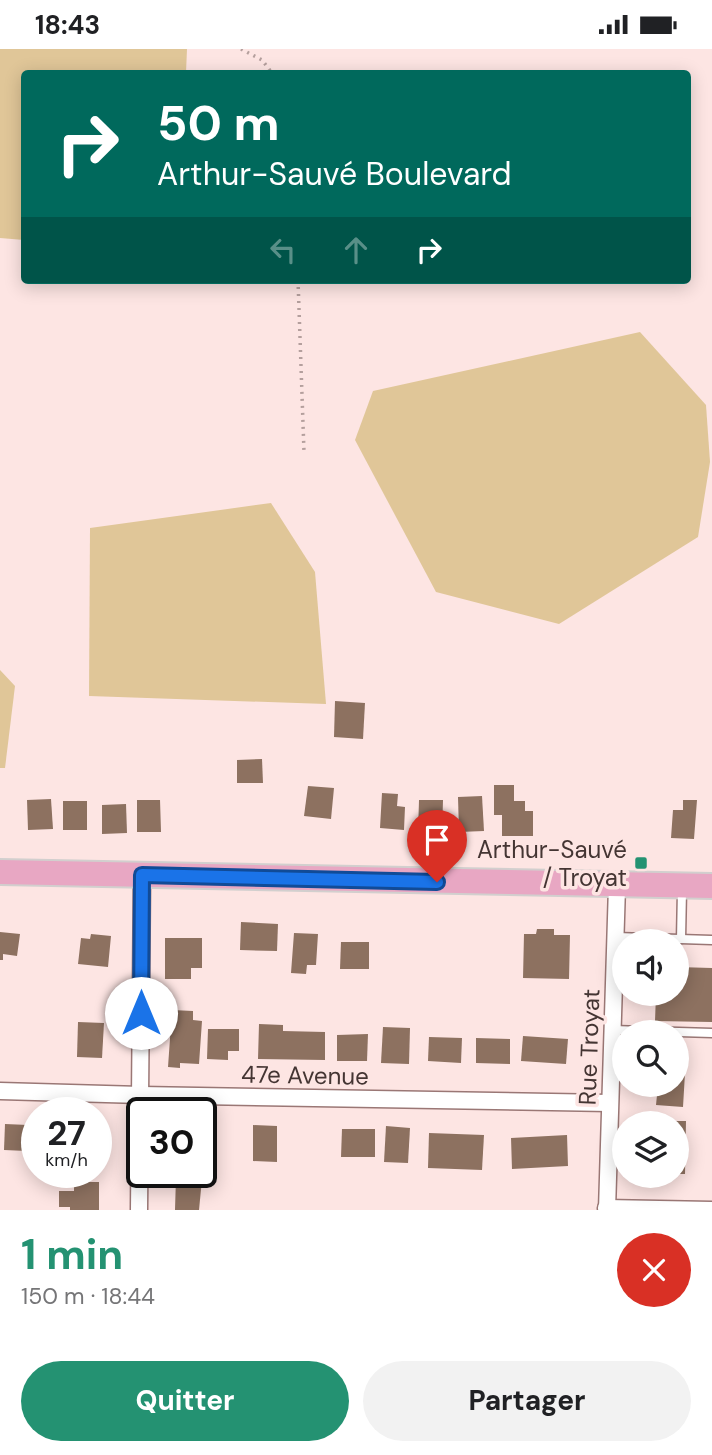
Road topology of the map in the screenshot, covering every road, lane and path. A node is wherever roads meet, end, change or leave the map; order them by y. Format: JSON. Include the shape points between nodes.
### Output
{"nodes":[{"id":1,"x":241,"y":49,"type":"edge"},
{"id":2,"x":270,"y":70,"type":"edge"},
{"id":3,"x":298,"y":284,"type":"edge"},
{"id":4,"x":304,"y":452,"type":"dead end"},
{"id":5,"x":0,"y":872,"type":"edge"},
{"id":6,"x":142,"y":875,"type":"junction"},
{"id":7,"x":617,"y":886,"type":"junction"},
{"id":8,"x":682,"y":886,"type":"junction"},
{"id":9,"x":712,"y":886,"type":"edge"},
{"id":10,"x":615,"y":929,"type":"edge"},
{"id":11,"x":681,"y":929,"type":"edge"},
{"id":12,"x":689,"y":939,"type":"edge"},
{"id":13,"x":712,"y":940,"type":"edge"},
{"id":14,"x":612,"y":1030,"type":"edge"},
{"id":15,"x":689,"y":1032,"type":"edge"},
{"id":16,"x":712,"y":1033,"type":"edge"},
{"id":17,"x":0,"y":1091,"type":"edge"},
{"id":18,"x":141,"y":1095,"type":"junction"},
{"id":19,"x":609,"y":1103,"type":"junction"},
{"id":20,"x":607,"y":1209,"type":"edge"},
{"id":21,"x":139,"y":1210,"type":"edge"},
{"id":22,"x":712,"y":1210,"type":"edge"}],
"edges":[{"from":1,"to":2,"type":"path","via":[[262,60]]},
{"from":3,"to":4,"type":"path"},
{"from":5,"to":6,"type":"main road"},
{"from":6,"to":7,"type":"main road"},
{"from":6,"to":18,"type":"street"},
{"from":7,"to":8,"type":"main road"},
{"from":7,"to":10,"type":"street","name":"Rue Troyat"},
{"from":8,"to":9,"type":"main road"},
{"from":8,"to":11,"type":"lane"},
{"from":12,"to":13,"type":"lane"},
{"from":14,"to":19,"type":"street","name":"Rue Troyat"},
{"from":15,"to":16,"type":"lane"},
{"from":17,"to":18,"type":"street","name":"47e Avenue"},
{"from":18,"to":19,"type":"street","name":"47e Avenue"},
{"from":18,"to":21,"type":"street"},
{"from":19,"to":20,"type":"street","name":"Rue Troyat"},
{"from":20,"to":22,"type":"street"}]}
